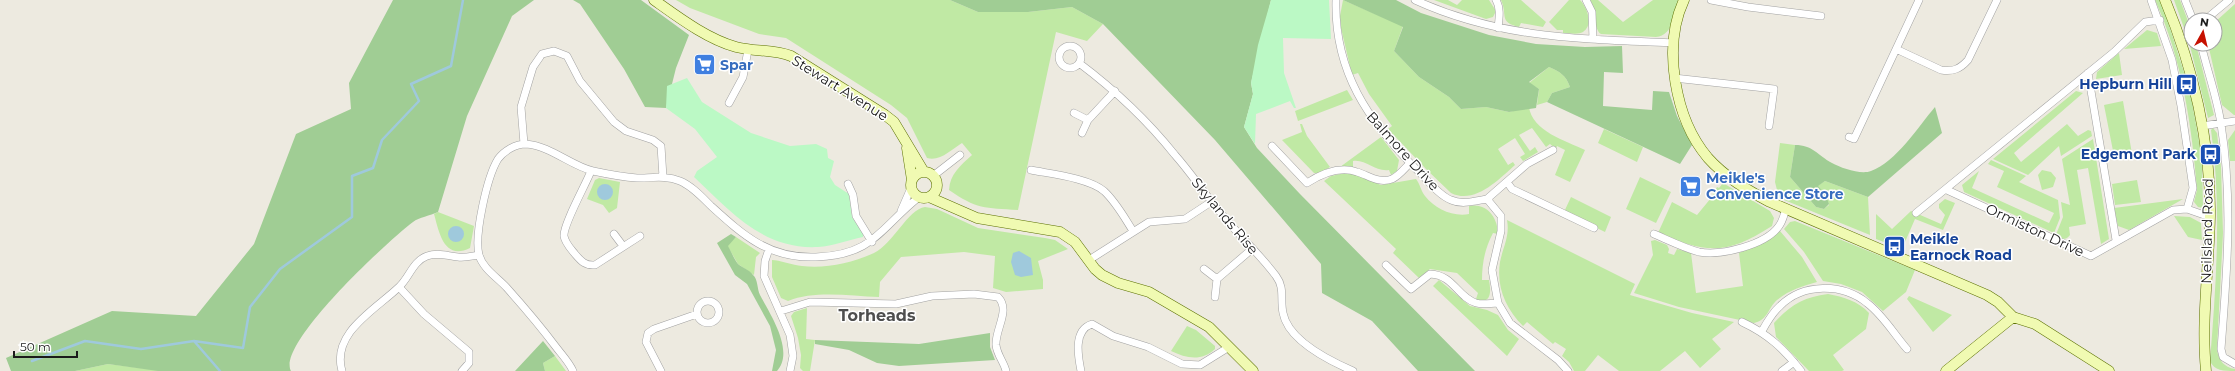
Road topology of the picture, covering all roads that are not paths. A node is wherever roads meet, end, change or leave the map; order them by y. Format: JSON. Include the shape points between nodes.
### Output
{"nodes":[{"id":1,"x":654,"y":0,"type":"edge"},
{"id":2,"x":1336,"y":0,"type":"edge"},
{"id":3,"x":1415,"y":0,"type":"edge"},
{"id":4,"x":1496,"y":0,"type":"edge"},
{"id":5,"x":1586,"y":0,"type":"edge"},
{"id":6,"x":1684,"y":0,"type":"edge"},
{"id":7,"x":1711,"y":0,"type":"edge"},
{"id":8,"x":1919,"y":0,"type":"edge"},
{"id":9,"x":1997,"y":0,"type":"edge"},
{"id":10,"x":2151,"y":0,"type":"edge"},
{"id":11,"x":2165,"y":0,"type":"edge"},
{"id":12,"x":2185,"y":0,"type":"edge"},
{"id":13,"x":2228,"y":0,"type":"edge"},
{"id":14,"x":2190,"y":12,"type":"edge"},
{"id":15,"x":2214,"y":12,"type":"edge"},
{"id":16,"x":1821,"y":16,"type":"dead end"},
{"id":17,"x":2160,"y":20,"type":"junction"},
{"id":18,"x":1498,"y":28,"type":"junction"},
{"id":19,"x":1593,"y":39,"type":"junction"},
{"id":20,"x":1674,"y":43,"type":"junction"},
{"id":21,"x":1896,"y":49,"type":"junction"},
{"id":22,"x":748,"y":50,"type":"junction"},
{"id":23,"x":2203,"y":52,"type":"edge"},
{"id":24,"x":1079,"y":63,"type":"dead end"},
{"id":25,"x":2088,"y":73,"type":"junction"},
{"id":26,"x":1674,"y":78,"type":"junction"},
{"id":27,"x":1115,"y":91,"type":"junction"},
{"id":28,"x":728,"y":103,"type":"dead end"},
{"id":29,"x":1074,"y":113,"type":"dead end"},
{"id":30,"x":1088,"y":120,"type":"junction"},
{"id":31,"x":2235,"y":121,"type":"edge"},
{"id":32,"x":2221,"y":123,"type":"junction"},
{"id":33,"x":1769,"y":126,"type":"dead end"},
{"id":34,"x":2202,"y":126,"type":"junction"},
{"id":35,"x":1082,"y":133,"type":"dead end"},
{"id":36,"x":1849,"y":137,"type":"dead end"},
{"id":37,"x":907,"y":143,"type":"junction"},
{"id":38,"x":524,"y":144,"type":"junction"},
{"id":39,"x":1272,"y":146,"type":"dead end"},
{"id":40,"x":1553,"y":150,"type":"dead end"},
{"id":41,"x":960,"y":155,"type":"dead end"},
{"id":42,"x":1410,"y":163,"type":"junction"},
{"id":43,"x":1031,"y":170,"type":"dead end"},
{"id":44,"x":591,"y":171,"type":"junction"},
{"id":45,"x":928,"y":174,"type":"junction"},
{"id":46,"x":662,"y":177,"type":"junction"},
{"id":47,"x":1507,"y":182,"type":"junction"},
{"id":48,"x":848,"y":184,"type":"dead end"},
{"id":49,"x":912,"y":184,"type":"junction"},
{"id":50,"x":937,"y":186,"type":"junction"},
{"id":51,"x":1947,"y":190,"type":"junction"},
{"id":52,"x":924,"y":197,"type":"junction"},
{"id":53,"x":1487,"y":199,"type":"junction"},
{"id":54,"x":1211,"y":202,"type":"junction"},
{"id":55,"x":952,"y":206,"type":"junction"},
{"id":56,"x":1786,"y":209,"type":"junction"},
{"id":57,"x":2187,"y":209,"type":"junction"},
{"id":58,"x":900,"y":213,"type":"junction"},
{"id":59,"x":1916,"y":213,"type":"dead end"},
{"id":60,"x":2210,"y":217,"type":"junction"},
{"id":61,"x":1594,"y":228,"type":"dead end"},
{"id":62,"x":1133,"y":231,"type":"junction"},
{"id":63,"x":614,"y":234,"type":"dead end"},
{"id":64,"x":1654,"y":234,"type":"dead end"},
{"id":65,"x":640,"y":236,"type":"dead end"},
{"id":66,"x":2116,"y":240,"type":"junction"},
{"id":67,"x":872,"y":242,"type":"junction"},
{"id":68,"x":623,"y":246,"type":"junction"},
{"id":69,"x":769,"y":249,"type":"junction"},
{"id":70,"x":1252,"y":249,"type":"junction"},
{"id":71,"x":479,"y":255,"type":"junction"},
{"id":72,"x":1089,"y":260,"type":"junction"},
{"id":73,"x":1386,"y":265,"type":"dead end"},
{"id":74,"x":1204,"y":269,"type":"dead end"},
{"id":75,"x":1217,"y":279,"type":"junction"},
{"id":76,"x":399,"y":287,"type":"junction"},
{"id":77,"x":1215,"y":297,"type":"dead end"},
{"id":78,"x":1498,"y":303,"type":"junction"},
{"id":79,"x":780,"y":311,"type":"junction"},
{"id":80,"x":697,"y":314,"type":"dead end"},
{"id":81,"x":2013,"y":317,"type":"junction"},
{"id":82,"x":1742,"y":322,"type":"dead end"},
{"id":83,"x":1762,"y":331,"type":"junction"},
{"id":84,"x":1229,"y":347,"type":"junction"},
{"id":85,"x":1907,"y":350,"type":"dead end"},
{"id":86,"x":1794,"y":362,"type":"junction"},
{"id":87,"x":2235,"y":364,"type":"edge"},
{"id":88,"x":1200,"y":368,"type":"edge"},
{"id":89,"x":342,"y":371,"type":"edge"},
{"id":90,"x":462,"y":371,"type":"edge"},
{"id":91,"x":573,"y":371,"type":"edge"},
{"id":92,"x":661,"y":371,"type":"edge"},
{"id":93,"x":790,"y":371,"type":"edge"},
{"id":94,"x":1006,"y":371,"type":"edge"},
{"id":95,"x":1081,"y":371,"type":"edge"},
{"id":96,"x":1253,"y":371,"type":"edge"},
{"id":97,"x":1353,"y":371,"type":"edge"},
{"id":98,"x":1568,"y":371,"type":"edge"},
{"id":99,"x":1782,"y":371,"type":"edge"},
{"id":100,"x":1801,"y":371,"type":"edge"},
{"id":101,"x":1946,"y":371,"type":"edge"},
{"id":102,"x":2109,"y":371,"type":"edge"},
{"id":103,"x":2206,"y":371,"type":"edge"}],
"edges":[{"from":1,"to":22,"type":"street","name":"Stewart Avenue","via":[[717,39]]},
{"from":2,"to":42,"type":"street","name":"Balmore Drive","via":[[1337,33],[1342,59],[1351,84],[1370,116]]},
{"from":3,"to":18,"type":"street"},
{"from":4,"to":18,"type":"street","via":[[1500,15]]},
{"from":5,"to":19,"type":"street","via":[[1592,12]]},
{"from":6,"to":20,"type":"street"},
{"from":7,"to":16,"type":"street"},
{"from":8,"to":21,"type":"street"},
{"from":9,"to":21,"type":"street","via":[[1968,60],[1962,66],[1949,71],[1941,70]]},
{"from":10,"to":17,"type":"street"},
{"from":11,"to":34,"type":"street","name":"Neilsland Road","via":[[2187,62]]},
{"from":12,"to":14,"type":"street"},
{"from":13,"to":15,"type":"street"},
{"from":17,"to":25,"type":"street","via":[[2145,22]]},
{"from":17,"to":57,"type":"street","via":[[2172,60],[2192,173],[2193,188]]},
{"from":18,"to":19,"type":"street","via":[[1556,38]]},
{"from":19,"to":20,"type":"street"},
{"from":20,"to":26,"type":"street"},
{"from":21,"to":36,"type":"street","via":[[1854,139]]},
{"from":22,"to":28,"type":"street","via":[[743,77]]},
{"from":22,"to":37,"type":"street","name":"Stewart Avenue","via":[[780,52],[799,61],[886,114]]},
{"from":23,"to":32,"type":"street"},
{"from":24,"to":27,"type":"street","name":"Skylands Rise"},
{"from":25,"to":51,"type":"street"},
{"from":25,"to":66,"type":"street"},
{"from":26,"to":33,"type":"street","via":[[1774,89]]},
{"from":26,"to":56,"type":"street","via":[[1694,139],[1709,158],[1743,187]]},
{"from":27,"to":30,"type":"street"},
{"from":27,"to":54,"type":"street","name":"Skylands Rise","via":[[1176,156]]},
{"from":29,"to":30,"type":"street"},
{"from":30,"to":35,"type":"street"},
{"from":31,"to":32,"type":"street"},
{"from":32,"to":34,"type":"street"},
{"from":32,"to":87,"type":"street","via":[[2228,222],[2221,349],[2223,357]]},
{"from":34,"to":60,"type":"street","name":"Neilsland Road"},
{"from":37,"to":45,"type":"street","name":"Stewart Avenue"},
{"from":37,"to":49,"type":"street","name":"Stewart Avenue"},
{"from":38,"to":44,"type":"street","via":[[560,155]]},
{"from":38,"to":46,"type":"street","via":[[522,107],[533,67],[542,54],[560,52],[568,56],[580,81],[614,122],[626,131],[653,140],[661,146]]},
{"from":38,"to":71,"type":"street","via":[[502,154],[495,165],[486,190],[481,218]]},
{"from":39,"to":42,"type":"street","via":[[1307,183],[1326,173],[1343,170],[1356,171],[1381,181],[1390,180]]},
{"from":40,"to":47,"type":"street","via":[[1527,164]]},
{"from":41,"to":45,"type":"street"},
{"from":42,"to":53,"type":"street","name":"Balmore Drive","via":[[1450,200],[1459,202]]},
{"from":43,"to":62,"type":"street","via":[[1066,177],[1102,190],[1115,203]]},
{"from":44,"to":46,"type":"street","via":[[626,177]]},
{"from":44,"to":68,"type":"street","via":[[567,224],[565,240],[582,262],[591,265],[601,262]]},
{"from":45,"to":49,"type":"street","via":[[915,176]]},
{"from":45,"to":50,"type":"street"},
{"from":46,"to":69,"type":"street","via":[[686,184],[746,237]]},
{"from":47,"to":53,"type":"street"},
{"from":47,"to":61,"type":"street","via":[[1512,189]]},
{"from":48,"to":67,"type":"street","via":[[853,195],[856,216]]},
{"from":49,"to":52,"type":"street","via":[[915,195]]},
{"from":49,"to":58,"type":"street"},
{"from":50,"to":52,"type":"street","via":[[934,193]]},
{"from":50,"to":55,"type":"street"},
{"from":51,"to":59,"type":"street"},
{"from":51,"to":66,"type":"street","name":"Ormiston Drive","via":[[2091,256]]},
{"from":52,"to":55,"type":"street"},
{"from":52,"to":58,"type":"street"},
{"from":53,"to":78,"type":"street","via":[[1501,216],[1501,231],[1492,270]]},
{"from":54,"to":62,"type":"street","via":[[1186,219],[1155,221]]},
{"from":54,"to":70,"type":"street","name":"Skylands Rise"},
{"from":55,"to":72,"type":"street","via":[[983,219],[1060,232],[1075,242]]},
{"from":56,"to":64,"type":"street","via":[[1779,226],[1770,234],[1744,247],[1726,252],[1700,252]]},
{"from":56,"to":81,"type":"street","via":[[1966,285],[1998,302]]},
{"from":57,"to":60,"type":"street"},
{"from":57,"to":66,"type":"street","name":"Ormiston Drive","via":[[2173,210]]},
{"from":58,"to":67,"type":"street"},
{"from":60,"to":103,"type":"street","name":"Neilsland Road","via":[[2204,349]]},
{"from":62,"to":72,"type":"street"},
{"from":63,"to":68,"type":"street"},
{"from":65,"to":68,"type":"street"},
{"from":67,"to":69,"type":"street","via":[[846,252],[815,257],[797,256]]},
{"from":69,"to":79,"type":"street","via":[[764,276]]},
{"from":70,"to":75,"type":"street"},
{"from":70,"to":97,"type":"street","name":"Skylands Rise","via":[[1280,282],[1283,296],[1282,312],[1293,332],[1322,356]]},
{"from":71,"to":76,"type":"street","via":[[427,256],[418,262]]},
{"from":71,"to":91,"type":"street","via":[[483,264],[524,307]]},
{"from":72,"to":84,"type":"street","via":[[1095,269],[1111,280],[1148,292],[1200,320]]},
{"from":73,"to":78,"type":"street","via":[[1411,289],[1430,274],[1438,275],[1476,303]]},
{"from":74,"to":75,"type":"street"},
{"from":75,"to":77,"type":"street"},
{"from":76,"to":89,"type":"street","via":[[348,335],[340,352]]},
{"from":76,"to":90,"type":"street","via":[[424,314],[469,352],[469,363]]},
{"from":78,"to":98,"type":"street","via":[[1510,322]]},
{"from":79,"to":93,"type":"street","via":[[793,346]]},
{"from":79,"to":94,"type":"street","via":[[810,302],[896,304],[932,296],[974,294],[998,297],[1004,310],[997,330],[996,349]]},
{"from":80,"to":92,"type":"street","via":[[648,333],[646,342]]},
{"from":81,"to":101,"type":"street"},
{"from":81,"to":102,"type":"street","via":[[2035,324]]},
{"from":82,"to":83,"type":"street"},
{"from":83,"to":85,"type":"street","via":[[1772,315],[1788,300],[1807,291],[1833,288],[1851,293],[1867,303]]},
{"from":83,"to":86,"type":"street"},
{"from":84,"to":88,"type":"street"},
{"from":84,"to":96,"type":"street"},
{"from":86,"to":99,"type":"street"},
{"from":86,"to":100,"type":"street"},
{"from":88,"to":95,"type":"street","via":[[1174,361],[1148,346],[1113,336],[1092,324],[1083,330],[1077,346]]}]}
